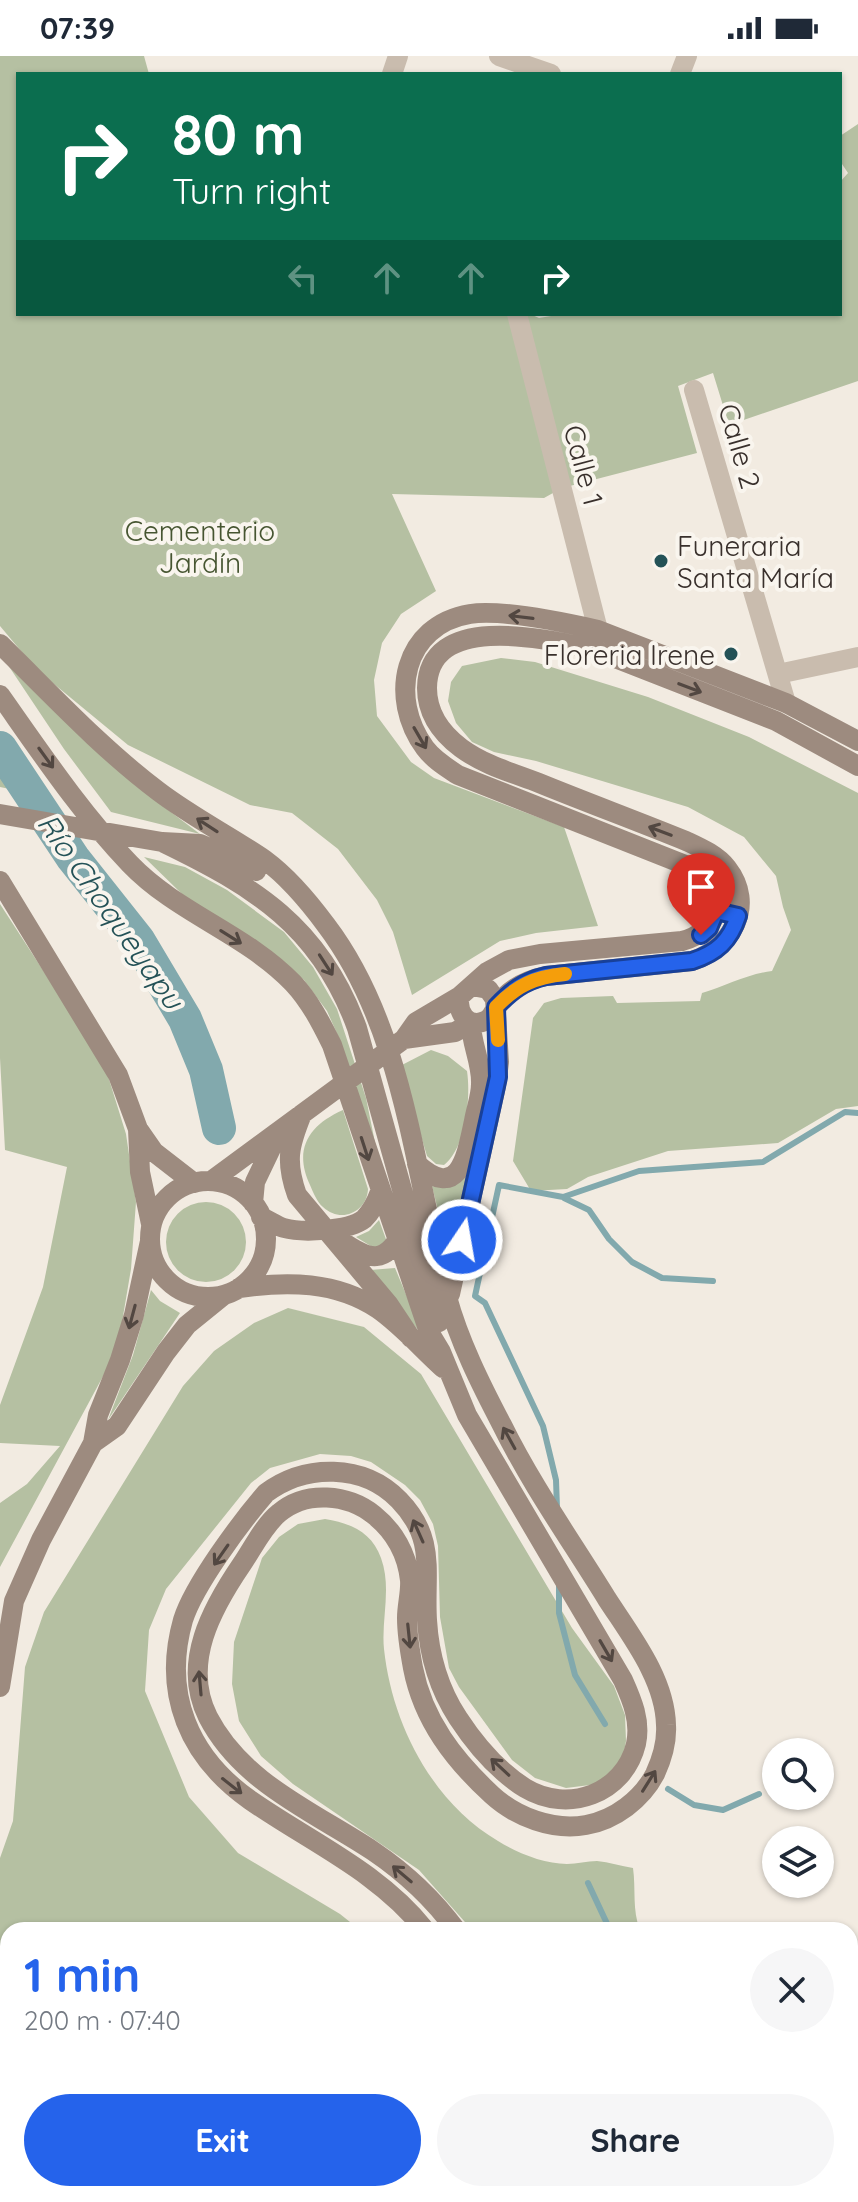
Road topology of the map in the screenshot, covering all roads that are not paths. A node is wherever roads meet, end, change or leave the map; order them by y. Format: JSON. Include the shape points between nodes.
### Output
{"nodes":[{"id":1,"x":499,"y":56,"type":"edge"},
{"id":2,"x":545,"y":72,"type":"edge"},
{"id":3,"x":517,"y":316,"type":"edge"},
{"id":4,"x":694,"y":390,"type":"dead end"},
{"id":5,"x":595,"y":639,"type":"junction"},
{"id":6,"x":0,"y":644,"type":"edge"},
{"id":7,"x":858,"y":657,"type":"edge"},
{"id":8,"x":408,"y":664,"type":"junction"},
{"id":9,"x":430,"y":670,"type":"junction"},
{"id":10,"x":778,"y":674,"type":"junction"},
{"id":11,"x":0,"y":695,"type":"edge"},
{"id":12,"x":786,"y":703,"type":"junction"},
{"id":13,"x":776,"y":721,"type":"junction"},
{"id":14,"x":858,"y":741,"type":"edge"},
{"id":15,"x":858,"y":766,"type":"edge"},
{"id":16,"x":525,"y":778,"type":"junction"},
{"id":17,"x":517,"y":798,"type":"junction"},
{"id":18,"x":0,"y":814,"type":"edge"},
{"id":19,"x":162,"y":842,"type":"junction"},
{"id":20,"x":0,"y":881,"type":"edge"},
{"id":21,"x":293,"y":886,"type":"junction"},
{"id":22,"x":716,"y":911,"type":"junction"},
{"id":23,"x":738,"y":916,"type":"junction"},
{"id":24,"x":668,"y":942,"type":"junction"},
{"id":25,"x":550,"y":953,"type":"junction"},
{"id":26,"x":670,"y":963,"type":"junction"},
{"id":27,"x":552,"y":975,"type":"junction"},
{"id":28,"x":466,"y":991,"type":"junction"},
{"id":29,"x":496,"y":1007,"type":"junction"},
{"id":30,"x":471,"y":1023,"type":"junction"},
{"id":31,"x":438,"y":1036,"type":"junction"},
{"id":32,"x":404,"y":1039,"type":"junction"},
{"id":33,"x":478,"y":1058,"type":"junction"},
{"id":34,"x":303,"y":1112,"type":"junction"},
{"id":35,"x":138,"y":1129,"type":"junction"},
{"id":36,"x":277,"y":1135,"type":"junction"},
{"id":37,"x":417,"y":1164,"type":"junction"},
{"id":38,"x":202,"y":1182,"type":"junction"},
{"id":39,"x":380,"y":1192,"type":"junction"},
{"id":40,"x":257,"y":1210,"type":"junction"},
{"id":41,"x":408,"y":1217,"type":"junction"},
{"id":42,"x":325,"y":1230,"type":"junction"},
{"id":43,"x":150,"y":1233,"type":"junction"},
{"id":44,"x":397,"y":1241,"type":"junction"},
{"id":45,"x":232,"y":1292,"type":"junction"},
{"id":46,"x":449,"y":1302,"type":"junction"},
{"id":47,"x":411,"y":1338,"type":"junction"},
{"id":48,"x":441,"y":1352,"type":"junction"},
{"id":49,"x":451,"y":1376,"type":"junction"},
{"id":50,"x":93,"y":1443,"type":"junction"},
{"id":51,"x":0,"y":1687,"type":"edge"},
{"id":52,"x":418,"y":1922,"type":"edge"},
{"id":53,"x":449,"y":1922,"type":"edge"}],
"edges":[{"from":1,"to":2,"type":"street"},
{"from":3,"to":5,"type":"street","name":"Calle 1"},
{"from":4,"to":10,"type":"street","name":"Calle 2"},
{"from":5,"to":8,"type":"main road","one_way":true,"via":[[572,624],[472,614],[438,627],[414,650]]},
{"from":5,"to":9,"type":"main road","via":[[556,642],[479,635],[450,645]]},
{"from":5,"to":12,"type":"main road"},
{"from":5,"to":13,"type":"main road","one_way":true},
{"from":21,"to":6,"type":"main road","one_way":true,"via":[[269,863],[156,790]]},
{"from":7,"to":10,"type":"street"},
{"from":8,"to":9,"type":"main road"},
{"from":8,"to":17,"type":"main road","one_way":true,"via":[[408,714],[425,748],[458,775]]},
{"from":9,"to":16,"type":"main road","via":[[428,704],[442,732],[476,758]]},
{"from":10,"to":12,"type":"street","name":"Calle 2"},
{"from":11,"to":39,"type":"main road","one_way":true,"via":[[131,865],[294,984],[332,1045]]},
{"from":12,"to":13,"type":"main road"},
{"from":12,"to":14,"type":"main road"},
{"from":13,"to":15,"type":"main road"},
{"from":16,"to":17,"type":"main road"},
{"from":23,"to":16,"type":"main road","one_way":true,"via":[[734,879],[711,854]]},
{"from":17,"to":22,"type":"main road","via":[[698,870],[714,887]]},
{"from":18,"to":19,"type":"main road"},
{"from":19,"to":21,"type":"main road","via":[[200,844]]},
{"from":19,"to":41,"type":"main road","one_way":true,"via":[[275,907],[321,957],[357,1028]]},
{"from":20,"to":35,"type":"main road","via":[[118,1075]]},
{"from":21,"to":37,"type":"main road","via":[[324,922],[366,989]]},
{"from":22,"to":23,"type":"main road"},
{"from":22,"to":24,"type":"main road","via":[[701,935]]},
{"from":23,"to":26,"type":"main road","via":[[716,950],[692,961]]},
{"from":24,"to":25,"type":"main road"},
{"from":24,"to":26,"type":"main road"},
{"from":25,"to":27,"type":"main road"},
{"from":25,"to":28,"type":"main road","via":[[509,960]]},
{"from":26,"to":27,"type":"main road"},
{"from":27,"to":29,"type":"main road","via":[[529,980]]},
{"from":28,"to":29,"type":"main road","via":[[483,986],[492,992]]},
{"from":28,"to":30,"type":"main road","via":[[460,1011]]},
{"from":28,"to":32,"type":"main road","via":[[416,1022]]},
{"from":29,"to":30,"type":"main road","via":[[486,1020]]},
{"from":29,"to":46,"type":"main road","via":[[498,1077]]},
{"from":30,"to":31,"type":"main road"},
{"from":30,"to":33,"type":"main road"},
{"from":31,"to":32,"type":"main road"},
{"from":31,"to":33,"type":"main road","via":[[456,1041]]},
{"from":32,"to":34,"type":"main road"},
{"from":33,"to":37,"type":"main road","via":[[481,1085],[464,1164],[453,1175],[438,1178]]},
{"from":34,"to":36,"type":"main road"},
{"from":34,"to":42,"type":"main road","via":[[288,1156],[289,1173],[297,1195]]},
{"from":35,"to":38,"type":"main road","via":[[154,1152]]},
{"from":35,"to":43,"type":"main road"},
{"from":36,"to":38,"type":"main road"},
{"from":36,"to":40,"type":"main road","via":[[255,1182]]},
{"from":37,"to":46,"type":"main road"},
{"from":38,"to":40,"type":"main road","via":[[241,1192]]},
{"from":38,"to":43,"type":"main road","via":[[167,1197]]},
{"from":39,"to":42,"type":"main road","via":[[361,1222]]},
{"from":39,"to":44,"type":"main road"},
{"from":40,"to":42,"type":"main road","via":[[285,1228]]},
{"from":40,"to":45,"type":"main road","via":[[266,1233],[265,1249],[256,1271]]},
{"from":41,"to":44,"type":"main road"},
{"from":41,"to":48,"type":"main road","via":[[441,1328]]},
{"from":42,"to":44,"type":"main road","via":[[359,1253],[376,1257]]},
{"from":42,"to":47,"type":"main road"},
{"from":43,"to":45,"type":"main road","via":[[153,1258],[174,1286],[207,1297]]},
{"from":43,"to":50,"type":"main road","one_way":true,"via":[[134,1315]]},
{"from":44,"to":48,"type":"main road"},
{"from":45,"to":47,"type":"main road","via":[[276,1283],[312,1284],[377,1309]]},
{"from":45,"to":50,"type":"main road","via":[[187,1325],[117,1426]]},
{"from":53,"to":46,"type":"main road","one_way":true,"via":[[380,1856],[238,1761],[206,1713],[198,1657],[221,1592],[279,1512],[314,1498],[349,1500],[380,1519],[403,1551],[410,1582],[412,1662],[429,1720],[452,1753],[503,1805],[533,1820],[588,1825],[616,1815],[643,1793],[656,1770],[667,1728],[659,1694],[642,1654],[504,1431]]},
{"from":47,"to":49,"type":"main road"},
{"from":48,"to":49,"type":"main road"},
{"from":49,"to":52,"type":"main road","one_way":true,"via":[[467,1415],[623,1680],[637,1725],[626,1770],[600,1793],[551,1798],[526,1789],[480,1747],[439,1681],[427,1620],[428,1555],[412,1518],[400,1500],[363,1478],[330,1471],[301,1473],[266,1493],[200,1584],[176,1650],[176,1677],[189,1733],[220,1776],[386,1888]]},
{"from":50,"to":51,"type":"main road","via":[[14,1601]]}]}
